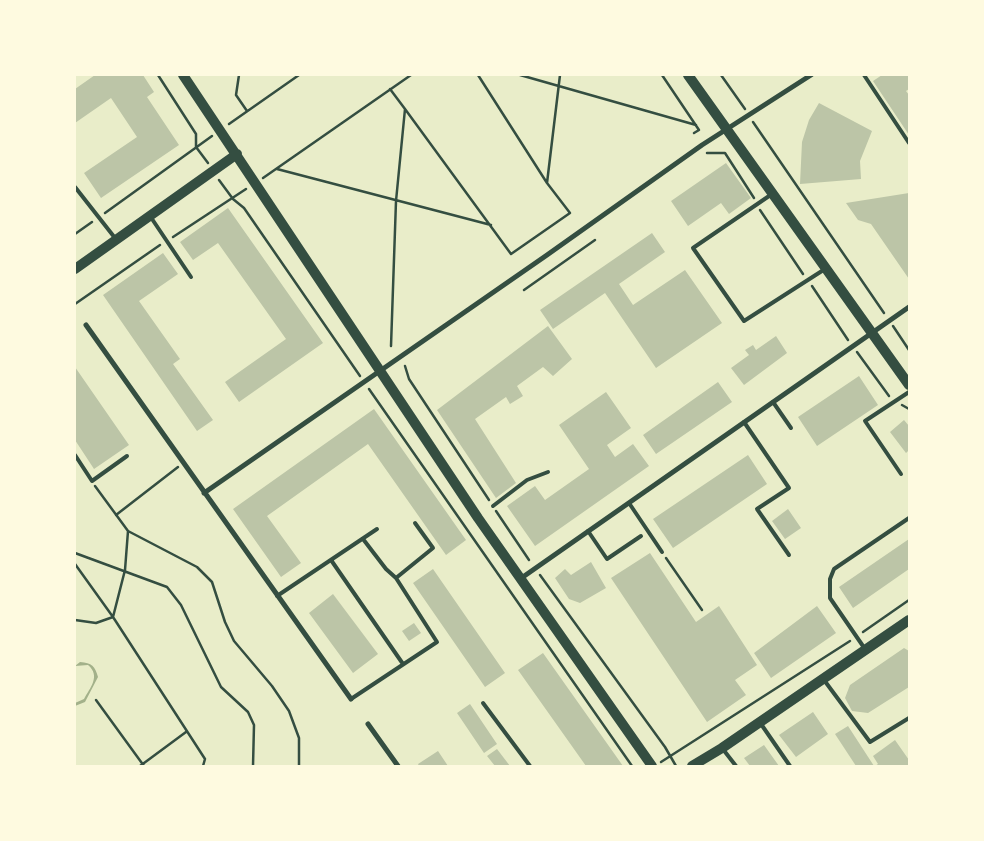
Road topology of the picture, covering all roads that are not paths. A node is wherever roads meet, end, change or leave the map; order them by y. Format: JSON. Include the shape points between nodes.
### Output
{"nodes":[{"id":1,"x":183,"y":75,"type":"edge"},
{"id":2,"x":688,"y":75,"type":"edge"},
{"id":3,"x":811,"y":75,"type":"edge"},
{"id":4,"x":864,"y":75,"type":"edge"},
{"id":5,"x":728,"y":130,"type":"junction"},
{"id":6,"x":909,"y":143,"type":"edge"},
{"id":7,"x":237,"y":154,"type":"junction"},
{"id":8,"x":75,"y":187,"type":"edge"},
{"id":9,"x":774,"y":194,"type":"junction"},
{"id":10,"x":150,"y":216,"type":"junction"},
{"id":11,"x":116,"y":240,"type":"junction"},
{"id":12,"x":826,"y":268,"type":"junction"},
{"id":13,"x":75,"y":269,"type":"edge"},
{"id":14,"x":191,"y":277,"type":"dead end"},
{"id":15,"x":909,"y":307,"type":"edge"},
{"id":16,"x":86,"y":325,"type":"dead end"},
{"id":17,"x":872,"y":332,"type":"junction"},
{"id":18,"x":380,"y":370,"type":"junction"},
{"id":19,"x":909,"y":385,"type":"edge"},
{"id":20,"x":909,"y":392,"type":"edge"},
{"id":21,"x":773,"y":402,"type":"junction"},
{"id":22,"x":744,"y":422,"type":"junction"},
{"id":23,"x":791,"y":428,"type":"dead end"},
{"id":24,"x":75,"y":455,"type":"edge"},
{"id":25,"x":126,"y":456,"type":"dead end"},
{"id":26,"x":548,"y":472,"type":"dead end"},
{"id":27,"x":901,"y":474,"type":"dead end"},
{"id":28,"x":204,"y":493,"type":"junction"},
{"id":29,"x":629,"y":503,"type":"junction"},
{"id":30,"x":493,"y":506,"type":"road end"},
{"id":31,"x":909,"y":518,"type":"edge"},
{"id":32,"x":415,"y":523,"type":"dead end"},
{"id":33,"x":377,"y":529,"type":"dead end"},
{"id":34,"x":588,"y":531,"type":"junction"},
{"id":35,"x":641,"y":536,"type":"dead end"},
{"id":36,"x":363,"y":539,"type":"junction"},
{"id":37,"x":662,"y":552,"type":"road end"},
{"id":38,"x":789,"y":555,"type":"dead end"},
{"id":39,"x":330,"y":560,"type":"junction"},
{"id":40,"x":396,"y":578,"type":"junction"},
{"id":41,"x":520,"y":580,"type":"junction"},
{"id":42,"x":278,"y":596,"type":"junction"},
{"id":43,"x":908,"y":623,"type":"edge"},
{"id":44,"x":865,"y":649,"type":"junction"},
{"id":45,"x":402,"y":664,"type":"junction"},
{"id":46,"x":823,"y":678,"type":"junction"},
{"id":47,"x":351,"y":699,"type":"joint"},
{"id":48,"x":483,"y":703,"type":"dead end"},
{"id":49,"x":909,"y":718,"type":"edge"},
{"id":50,"x":760,"y":722,"type":"junction"},
{"id":51,"x":368,"y":724,"type":"dead end"},
{"id":52,"x":722,"y":748,"type":"junction"},
{"id":53,"x":398,"y":766,"type":"edge"},
{"id":54,"x":530,"y":766,"type":"edge"},
{"id":55,"x":653,"y":766,"type":"edge"},
{"id":56,"x":692,"y":766,"type":"edge"},
{"id":57,"x":736,"y":766,"type":"edge"},
{"id":58,"x":790,"y":766,"type":"edge"}],
"edges":[{"from":1,"to":7,"type":"main road"},
{"from":2,"to":5,"type":"main road"},
{"from":3,"to":5,"type":"street"},
{"from":4,"to":6,"type":"lane"},
{"from":5,"to":9,"type":"main road"},
{"from":5,"to":18,"type":"street"},
{"from":7,"to":10,"type":"main road"},
{"from":7,"to":18,"type":"main road"},
{"from":8,"to":11,"type":"lane"},
{"from":9,"to":12,"type":"main road"},
{"from":9,"to":12,"type":"lane","via":[[693,248],[744,321]]},
{"from":10,"to":11,"type":"main road"},
{"from":10,"to":14,"type":"lane"},
{"from":11,"to":13,"type":"main road"},
{"from":12,"to":17,"type":"main road"},
{"from":15,"to":17,"type":"street"},
{"from":16,"to":28,"type":"street"},
{"from":17,"to":19,"type":"main road"},
{"from":17,"to":21,"type":"street"},
{"from":18,"to":28,"type":"street"},
{"from":18,"to":41,"type":"main road"},
{"from":20,"to":27,"type":"lane","via":[[865,421]]},
{"from":21,"to":22,"type":"street"},
{"from":21,"to":23,"type":"lane"},
{"from":22,"to":29,"type":"street"},
{"from":22,"to":38,"type":"lane","via":[[789,488],[757,509]]},
{"from":24,"to":25,"type":"lane","via":[[92,481]]},
{"from":26,"to":30,"type":"lane","via":[[526,480]]},
{"from":28,"to":42,"type":"street"},
{"from":29,"to":34,"type":"street"},
{"from":29,"to":37,"type":"lane"},
{"from":31,"to":44,"type":"lane","via":[[834,569],[830,579],[830,598]]},
{"from":32,"to":40,"type":"lane","via":[[433,548]]},
{"from":33,"to":36,"type":"lane"},
{"from":34,"to":35,"type":"lane","via":[[607,559]]},
{"from":34,"to":41,"type":"street"},
{"from":36,"to":39,"type":"lane"},
{"from":36,"to":40,"type":"lane"},
{"from":39,"to":42,"type":"lane"},
{"from":39,"to":45,"type":"lane"},
{"from":40,"to":45,"type":"lane","via":[[437,642]]},
{"from":41,"to":55,"type":"main road"},
{"from":42,"to":47,"type":"street"},
{"from":43,"to":44,"type":"main road"},
{"from":44,"to":46,"type":"main road"},
{"from":45,"to":47,"type":"lane"},
{"from":46,"to":49,"type":"lane","via":[[870,742]]},
{"from":46,"to":50,"type":"main road"},
{"from":48,"to":54,"type":"lane"},
{"from":50,"to":52,"type":"main road"},
{"from":50,"to":58,"type":"lane"},
{"from":51,"to":53,"type":"street"},
{"from":52,"to":56,"type":"main road"},
{"from":52,"to":57,"type":"lane"}]}
